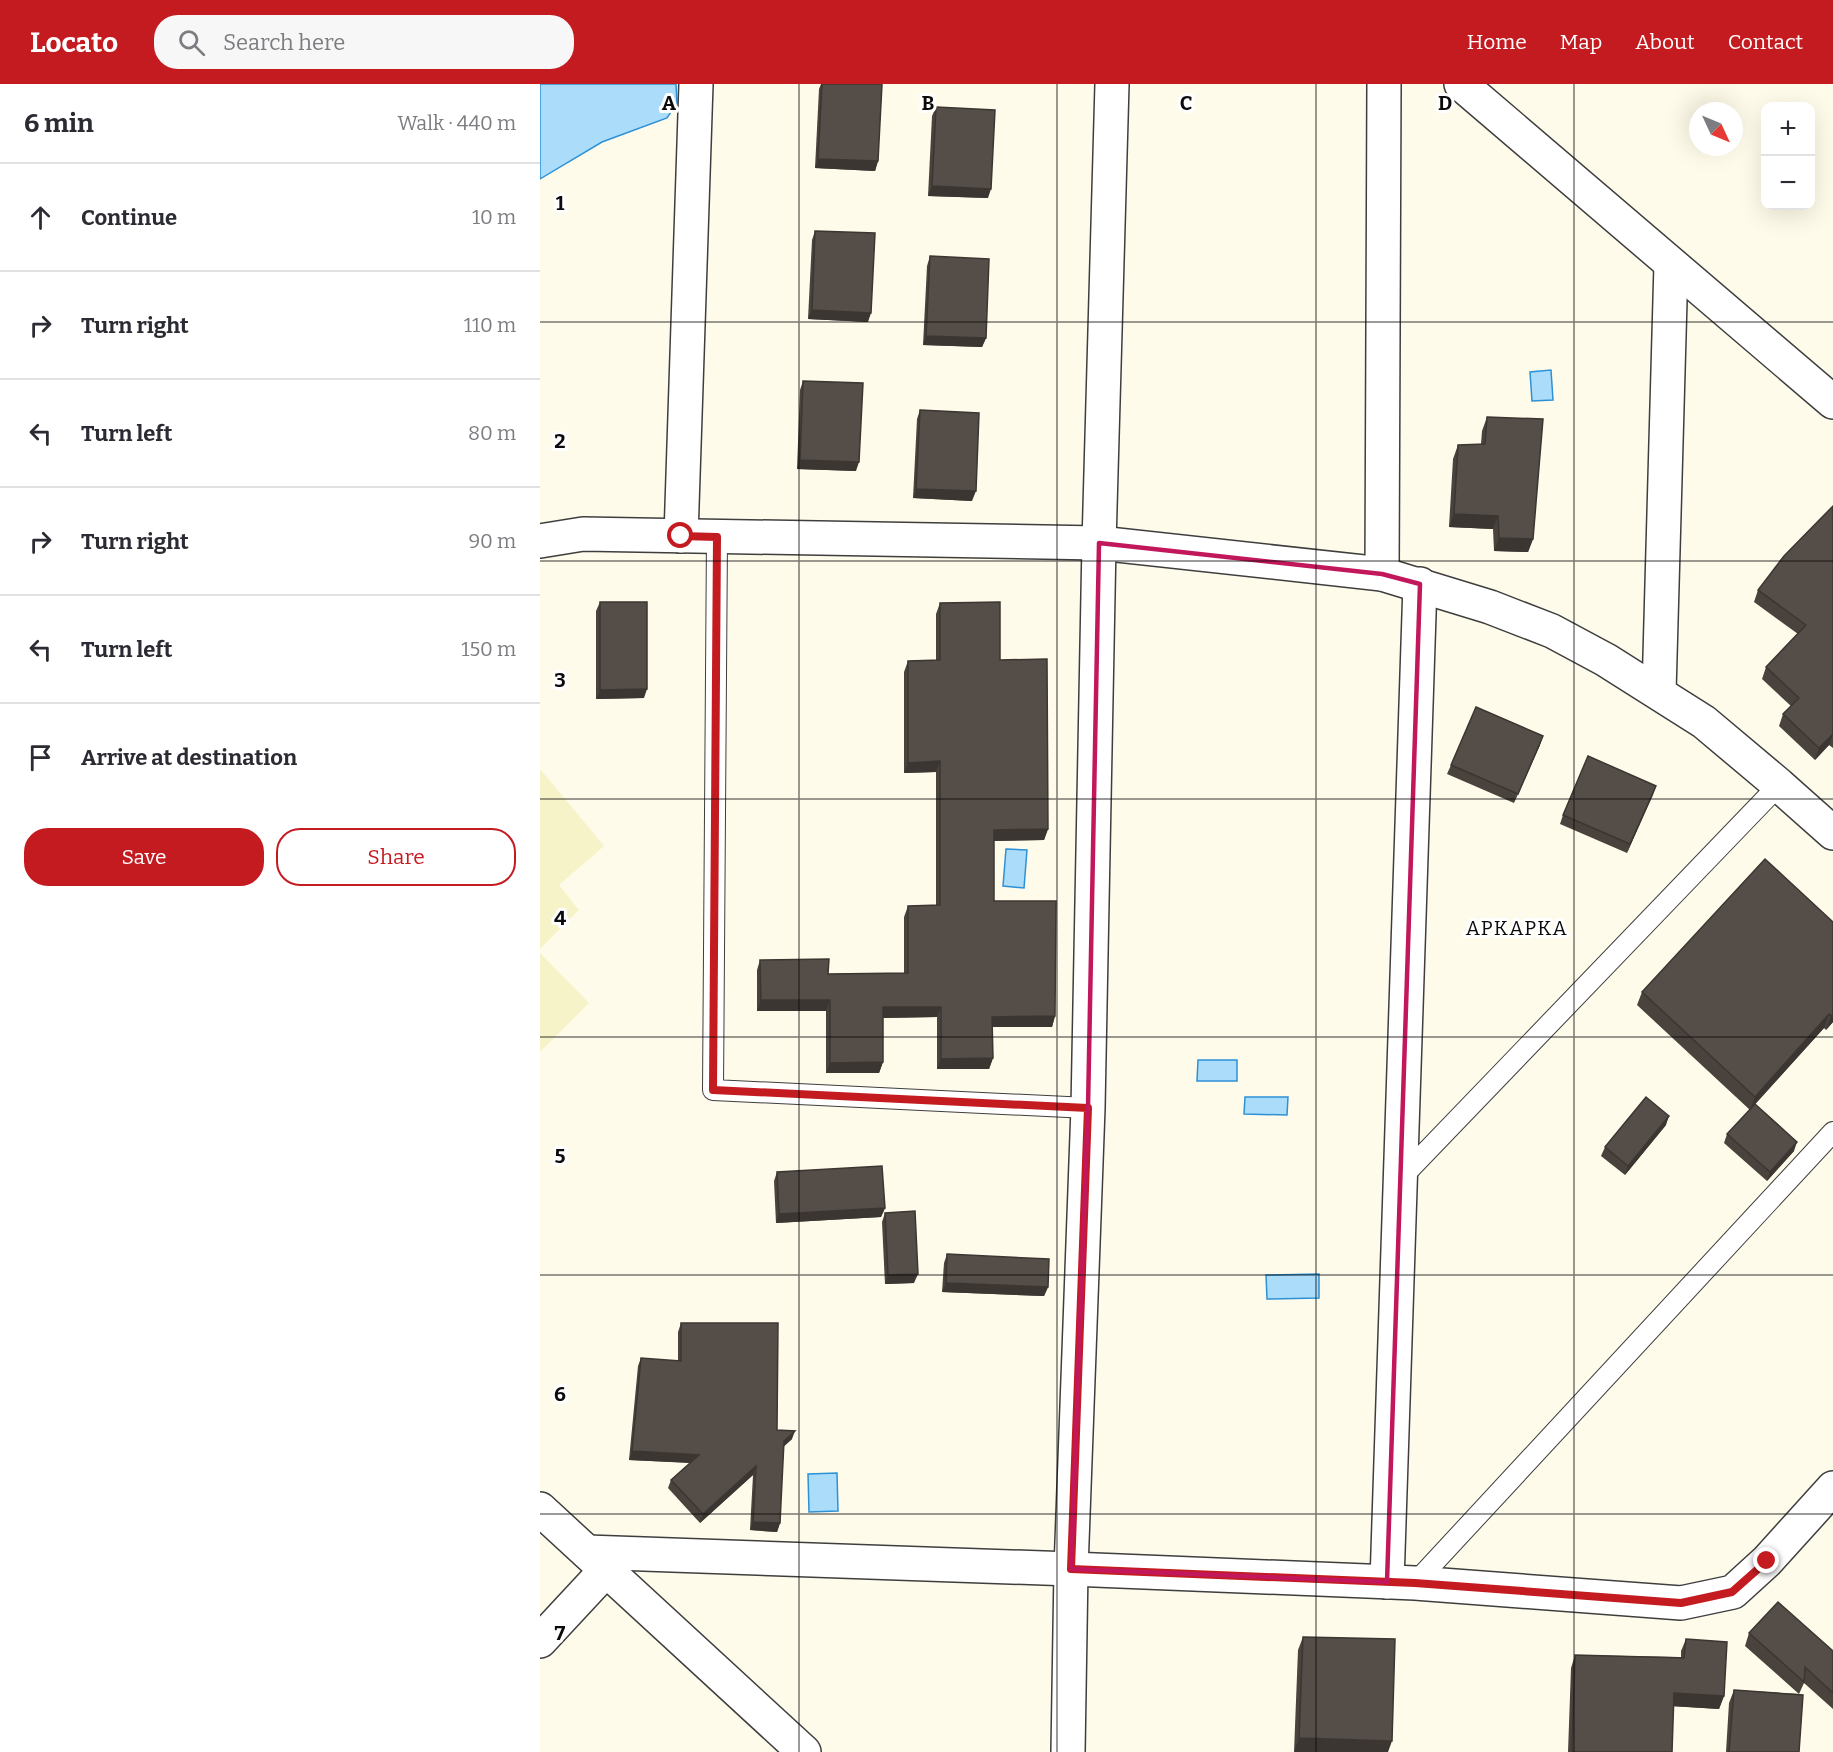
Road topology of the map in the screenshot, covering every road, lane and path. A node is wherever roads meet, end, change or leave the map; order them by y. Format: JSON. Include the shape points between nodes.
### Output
{"nodes":[{"id":1,"x":696,"y":84,"type":"edge"},
{"id":2,"x":1112,"y":84,"type":"edge"},
{"id":3,"x":1384,"y":84,"type":"edge"},
{"id":4,"x":1461,"y":84,"type":"edge"},
{"id":5,"x":1671,"y":264,"type":"junction"},
{"id":6,"x":1833,"y":402,"type":"edge"},
{"id":7,"x":681,"y":536,"type":"junction"},
{"id":8,"x":717,"y":537,"type":"junction"},
{"id":9,"x":540,"y":541,"type":"edge"},
{"id":10,"x":1099,"y":543,"type":"junction"},
{"id":11,"x":1382,"y":574,"type":"junction"},
{"id":12,"x":1420,"y":584,"type":"junction"},
{"id":13,"x":1659,"y":692,"type":"junction"},
{"id":14,"x":1779,"y":785,"type":"junction"},
{"id":15,"x":1833,"y":833,"type":"edge"},
{"id":16,"x":1088,"y":1108,"type":"junction"},
{"id":17,"x":1833,"y":1132,"type":"edge"},
{"id":18,"x":1401,"y":1178,"type":"junction"},
{"id":19,"x":1833,"y":1488,"type":"edge"},
{"id":20,"x":540,"y":1509,"type":"edge"},
{"id":21,"x":597,"y":1561,"type":"junction"},
{"id":22,"x":1071,"y":1569,"type":"junction"},
{"id":23,"x":1401,"y":1583,"type":"junction"},
{"id":24,"x":540,"y":1641,"type":"edge"},
{"id":25,"x":804,"y":1752,"type":"edge"},
{"id":26,"x":1068,"y":1752,"type":"edge"}],
"edges":[{"from":1,"to":7,"type":"street"},
{"from":2,"to":10,"type":"street"},
{"from":3,"to":11,"type":"street"},
{"from":4,"to":5,"type":"street"},
{"from":5,"to":6,"type":"street"},
{"from":5,"to":13,"type":"street"},
{"from":7,"to":8,"type":"street"},
{"from":7,"to":9,"type":"street","via":[[583,534]]},
{"from":8,"to":10,"type":"street"},
{"from":8,"to":16,"type":"lane","via":[[713,1090]]},
{"from":10,"to":11,"type":"street"},
{"from":10,"to":16,"type":"street"},
{"from":11,"to":12,"type":"street"},
{"from":12,"to":13,"type":"street","via":[[1552,631]]},
{"from":12,"to":18,"type":"street"},
{"from":13,"to":14,"type":"street","via":[[1704,722]]},
{"from":14,"to":15,"type":"street"},
{"from":14,"to":18,"type":"lane"},
{"from":16,"to":22,"type":"street"},
{"from":17,"to":23,"type":"lane"},
{"from":18,"to":23,"type":"street"},
{"from":19,"to":23,"type":"street","via":[[1767,1561],[1732,1592],[1681,1603]]},
{"from":20,"to":21,"type":"street"},
{"from":21,"to":22,"type":"street"},
{"from":21,"to":24,"type":"street"},
{"from":21,"to":25,"type":"street"},
{"from":22,"to":23,"type":"street"},
{"from":22,"to":26,"type":"street"}]}
